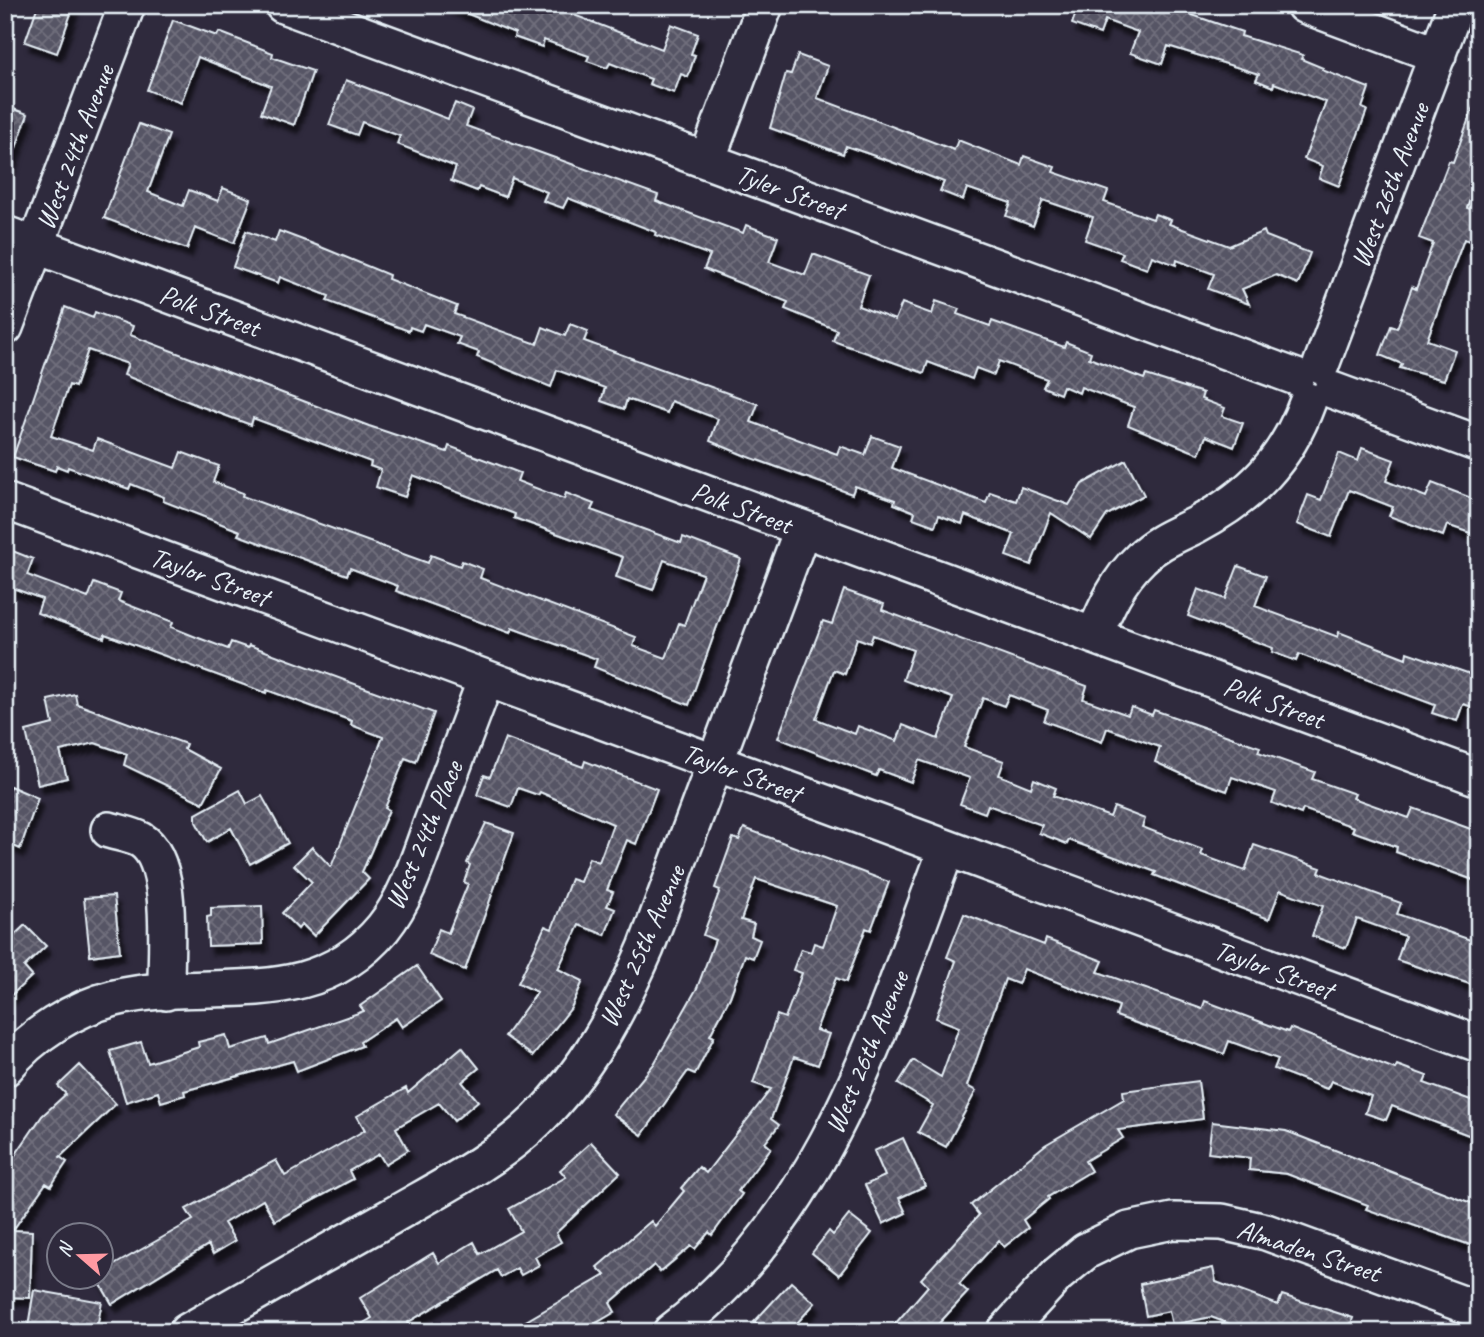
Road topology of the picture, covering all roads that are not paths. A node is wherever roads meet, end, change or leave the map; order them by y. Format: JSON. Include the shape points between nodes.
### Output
{"nodes":[{"id":1,"x":127,"y":5,"type":"edge"},
{"id":2,"x":283,"y":5,"type":"edge"},
{"id":3,"x":765,"y":5,"type":"edge"},
{"id":4,"x":1304,"y":5,"type":"edge"},
{"id":5,"x":1456,"y":5,"type":"edge"},
{"id":6,"x":1438,"y":55,"type":"junction"},
{"id":7,"x":707,"y":160,"type":"junction"},
{"id":8,"x":21,"y":240,"type":"edge"},
{"id":9,"x":5,"y":327,"type":"edge"},
{"id":10,"x":1314,"y":384,"type":"junction"},
{"id":11,"x":1479,"y":444,"type":"edge"},
{"id":12,"x":5,"y":501,"type":"edge"},
{"id":13,"x":802,"y":530,"type":"junction"},
{"id":14,"x":1094,"y":636,"type":"junction"},
{"id":15,"x":486,"y":679,"type":"junction"},
{"id":16,"x":715,"y":762,"type":"junction"},
{"id":17,"x":1479,"y":778,"type":"edge"},
{"id":18,"x":109,"y":830,"type":"dead end"},
{"id":19,"x":947,"y":848,"type":"junction"},
{"id":20,"x":166,"y":992,"type":"junction"},
{"id":21,"x":1479,"y":1044,"type":"edge"},
{"id":22,"x":5,"y":1068,"type":"edge"},
{"id":23,"x":1479,"y":1310,"type":"edge"},
{"id":24,"x":187,"y":1332,"type":"edge"},
{"id":25,"x":671,"y":1332,"type":"edge"},
{"id":26,"x":1005,"y":1332,"type":"edge"}],
"edges":[{"from":1,"to":8,"type":"street","name":"West 24th Avenue"},
{"from":2,"to":7,"type":"street","name":"Tyler Street"},
{"from":3,"to":7,"type":"street"},
{"from":4,"to":6,"type":"street"},
{"from":5,"to":6,"type":"street","name":"West 26th Avenue"},
{"from":6,"to":10,"type":"street","name":"West 26th Avenue"},
{"from":7,"to":10,"type":"street","name":"Tyler Street"},
{"from":8,"to":9,"type":"street","name":"West 24th Avenue"},
{"from":8,"to":13,"type":"street","name":"Polk Street"},
{"from":10,"to":11,"type":"street","name":"Tyler Street"},
{"from":10,"to":14,"type":"street","name":"West 26th Avenue","via":[[1282,454],[1262,480],[1240,500],[1163,540],[1142,557],[1110,599]]},
{"from":12,"to":15,"type":"street","name":"Taylor Street"},
{"from":13,"to":14,"type":"street","name":"Polk Street"},
{"from":13,"to":16,"type":"street","name":"West 25th Avenue"},
{"from":14,"to":17,"type":"street","name":"Polk Street"},
{"from":15,"to":16,"type":"street","name":"Taylor Street"},
{"from":15,"to":20,"type":"street","name":"West 24th Place","via":[[409,884],[376,934],[353,957],[321,975],[282,986]]},
{"from":16,"to":19,"type":"street","name":"Taylor Street"},
{"from":16,"to":24,"type":"street","name":"West 25th Avenue","via":[[618,1012],[578,1072],[536,1121],[456,1179]]},
{"from":18,"to":20,"type":"street","via":[[141,840],[160,864],[165,894]]},
{"from":19,"to":21,"type":"street","name":"Taylor Street"},
{"from":19,"to":25,"type":"street","name":"West 26th Avenue","via":[[858,1084],[835,1132],[770,1232],[721,1287]]},
{"from":20,"to":22,"type":"street","name":"West 24th Place","via":[[115,998],[66,1018],[21,1048]]},
{"from":23,"to":26,"type":"street","name":"Almaden Street","via":[[1266,1231],[1222,1222],[1173,1222],[1129,1230],[1086,1251],[1057,1275]]}]}
